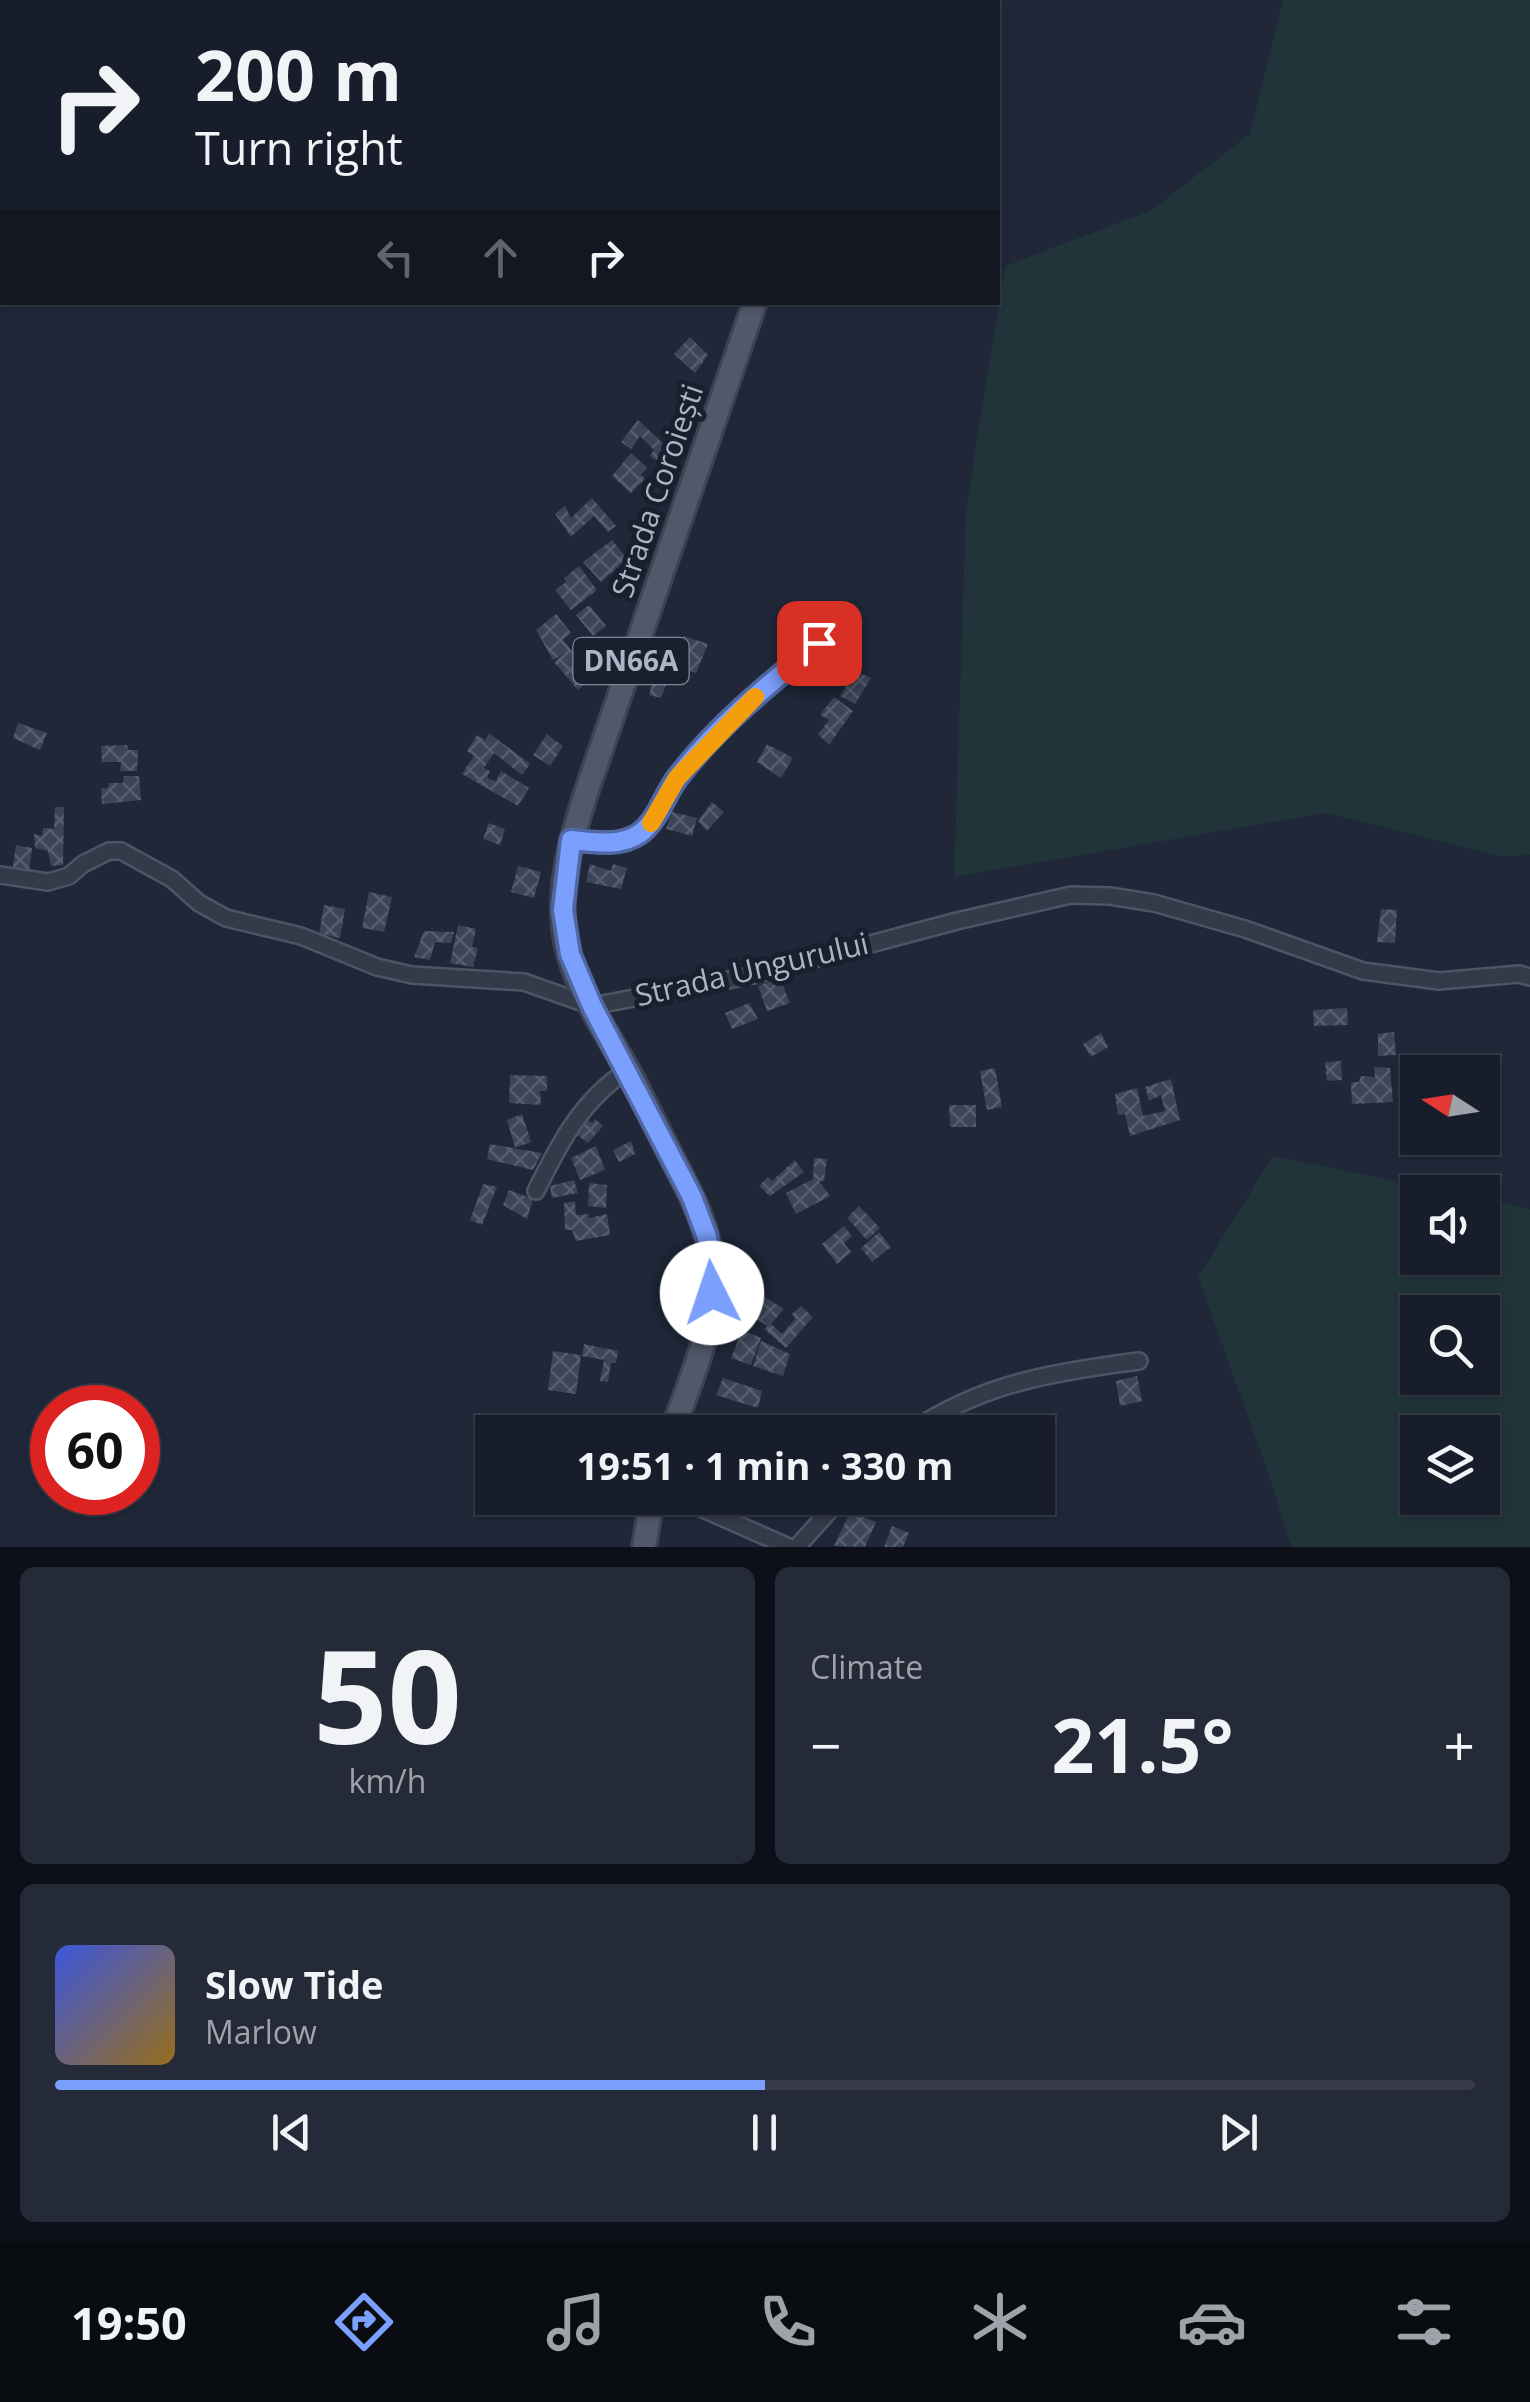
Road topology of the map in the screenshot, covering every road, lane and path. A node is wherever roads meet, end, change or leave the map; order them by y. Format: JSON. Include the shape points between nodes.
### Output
{"nodes":[{"id":1,"x":754,"y":305,"type":"edge"},
{"id":2,"x":819,"y":643,"type":"dead end"},
{"id":3,"x":571,"y":840,"type":"junction"},
{"id":4,"x":0,"y":875,"type":"edge"},
{"id":5,"x":1530,"y":977,"type":"edge"},
{"id":6,"x":597,"y":1015,"type":"junction"},
{"id":7,"x":628,"y":1070,"type":"junction"},
{"id":8,"x":536,"y":1191,"type":"dead end"},
{"id":9,"x":1139,"y":1361,"type":"dead end"},
{"id":10,"x":678,"y":1415,"type":"edge"},
{"id":11,"x":936,"y":1415,"type":"edge"},
{"id":12,"x":649,"y":1515,"type":"edge"},
{"id":13,"x":717,"y":1515,"type":"edge"},
{"id":14,"x":826,"y":1515,"type":"edge"},
{"id":15,"x":644,"y":1547,"type":"edge"},
{"id":16,"x":789,"y":1547,"type":"edge"},
{"id":17,"x":798,"y":1547,"type":"edge"}],
"edges":[{"from":1,"to":3,"type":"main road","name":"Strada Coroiești","number":"DN66A"},
{"from":2,"to":3,"type":"street","via":[[709,741],[677,778],[650,826],[607,843]]},
{"from":3,"to":6,"type":"main road","name":"Strada Coroiești","number":"DN66A","via":[[564,932]]},
{"from":4,"to":6,"type":"street","via":[[48,882],[109,850],[121,851],[226,918],[301,936],[377,967],[524,982]]},
{"from":5,"to":6,"type":"street","name":"Strada Ungurului","via":[[1439,981],[1364,971],[1168,907],[1072,895]]},
{"from":6,"to":7,"type":"main road","name":"Strada Coroiești","number":"DN66A"},
{"from":7,"to":8,"type":"street","via":[[585,1106]]},
{"from":7,"to":10,"type":"main road","name":"Strada Coroiești","number":"DN66A","via":[[692,1197],[712,1263],[706,1327]]},
{"from":9,"to":11,"type":"street","via":[[1052,1372]]},
{"from":12,"to":15,"type":"main road"},
{"from":13,"to":16,"type":"street"},
{"from":14,"to":17,"type":"street"}]}
